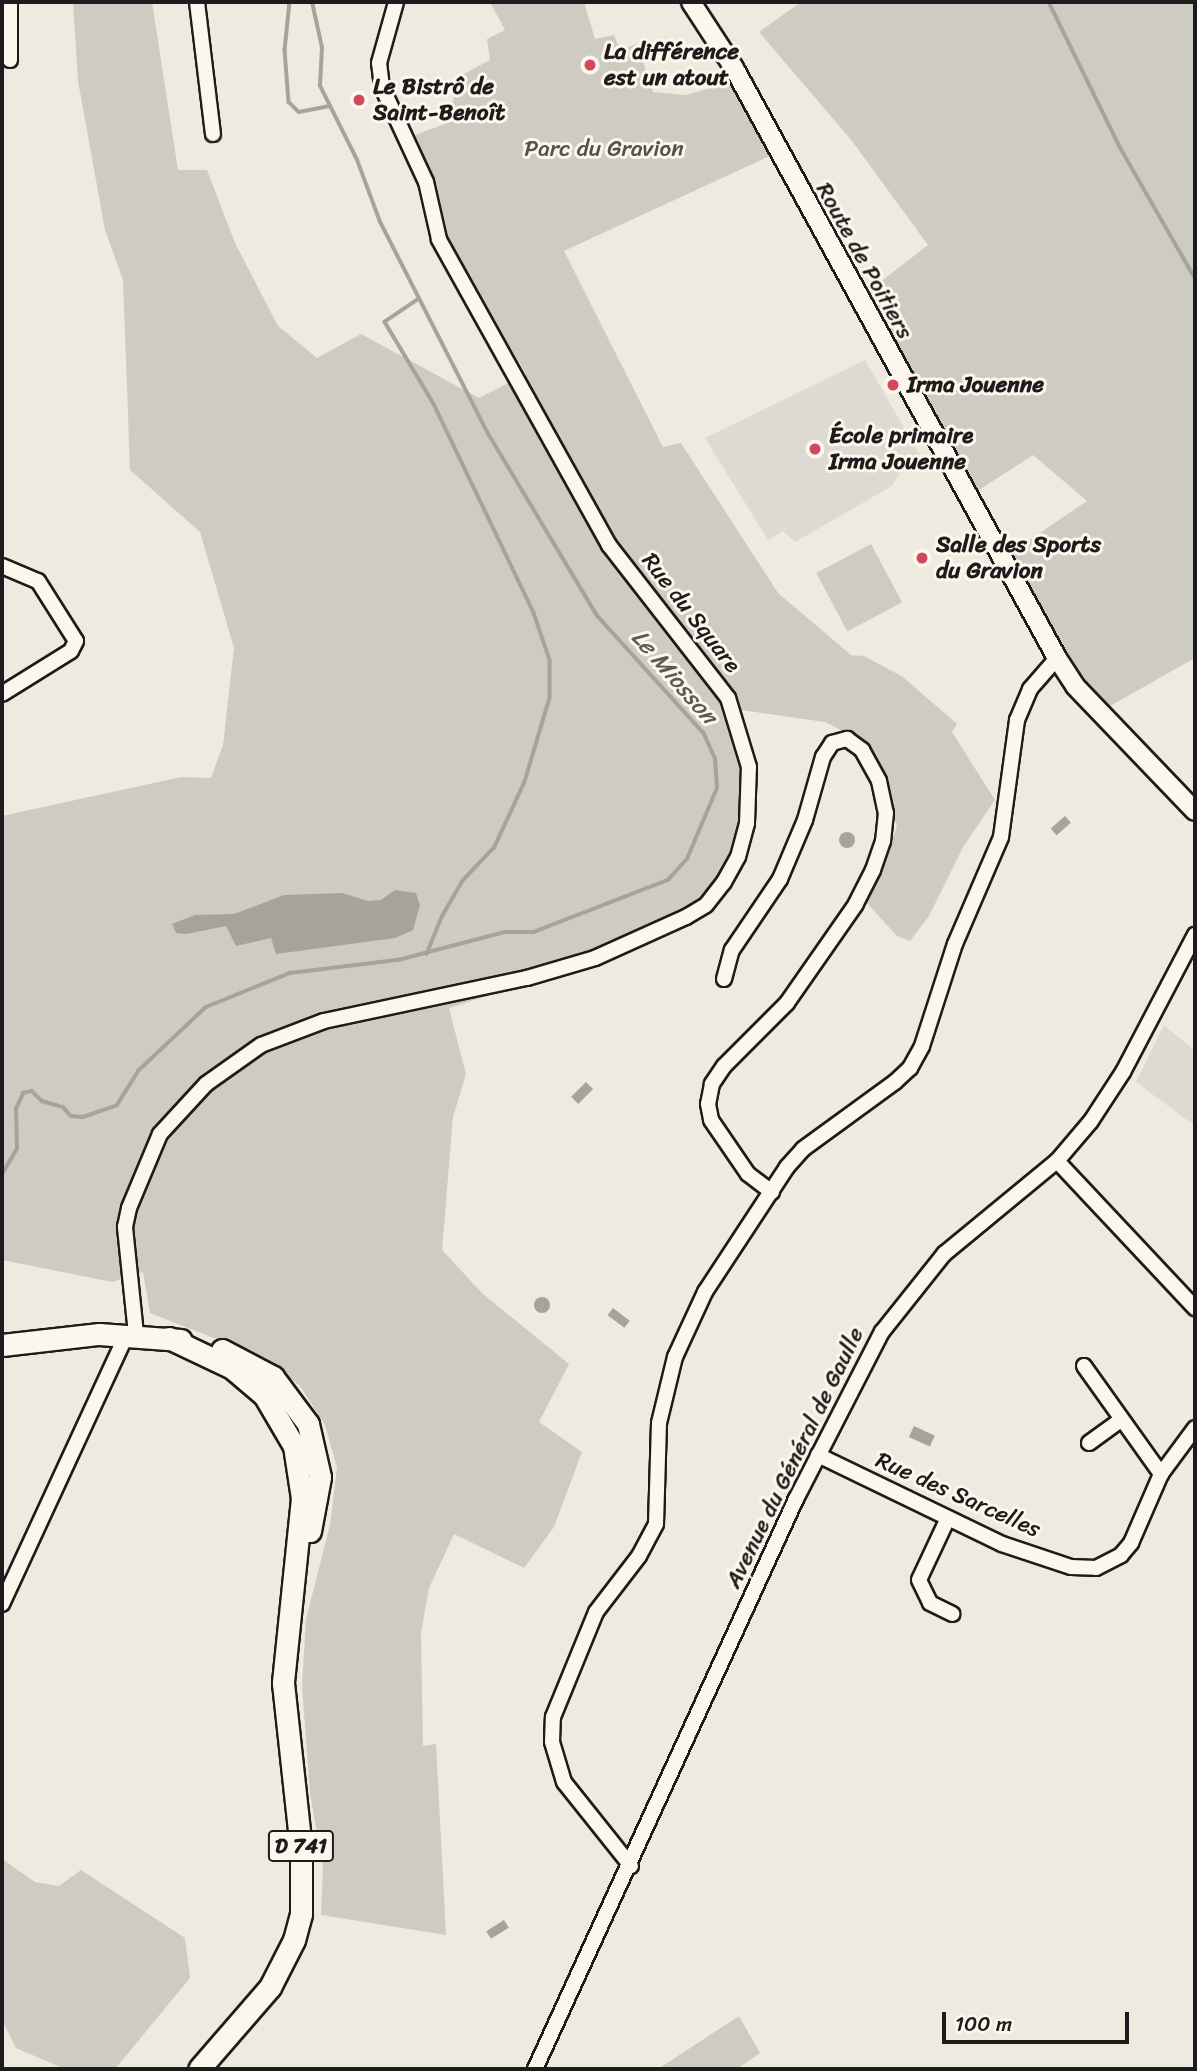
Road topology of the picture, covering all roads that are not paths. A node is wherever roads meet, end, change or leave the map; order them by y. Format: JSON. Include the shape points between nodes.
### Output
{"nodes":[{"id":1,"x":10,"y":2,"type":"edge"},
{"id":2,"x":197,"y":2,"type":"edge"},
{"id":3,"x":396,"y":2,"type":"edge"},
{"id":4,"x":691,"y":2,"type":"edge"},
{"id":5,"x":10,"y":60,"type":"dead end"},
{"id":6,"x":214,"y":134,"type":"dead end"},
{"id":7,"x":2,"y":565,"type":"edge"},
{"id":8,"x":1057,"y":658,"type":"junction"},
{"id":9,"x":2,"y":694,"type":"edge"},
{"id":10,"x":1195,"y":811,"type":"edge"},
{"id":11,"x":1195,"y":935,"type":"edge"},
{"id":12,"x":724,"y":979,"type":"dead end"},
{"id":13,"x":1057,"y":1161,"type":"junction"},
{"id":14,"x":772,"y":1192,"type":"junction"},
{"id":15,"x":1195,"y":1307,"type":"edge"},
{"id":16,"x":131,"y":1334,"type":"junction"},
{"id":17,"x":2,"y":1345,"type":"edge"},
{"id":18,"x":1084,"y":1366,"type":"dead end"},
{"id":19,"x":1121,"y":1420,"type":"junction"},
{"id":20,"x":1195,"y":1428,"type":"edge"},
{"id":21,"x":1089,"y":1443,"type":"dead end"},
{"id":22,"x":818,"y":1455,"type":"junction"},
{"id":23,"x":1161,"y":1474,"type":"junction"},
{"id":24,"x":948,"y":1518,"type":"junction"},
{"id":25,"x":2,"y":1604,"type":"edge"},
{"id":26,"x":953,"y":1614,"type":"dead end"},
{"id":27,"x":631,"y":1866,"type":"junction"},
{"id":28,"x":199,"y":2069,"type":"edge"},
{"id":29,"x":535,"y":2069,"type":"edge"}],
"edges":[{"from":1,"to":5,"type":"street"},
{"from":2,"to":6,"type":"street"},
{"from":3,"to":16,"type":"street","name":"Rue du Square","via":[[379,63],[382,87],[426,182],[439,239],[609,545],[728,698],[749,767],[747,823],[738,857],[706,905],[653,934],[595,958],[527,978],[324,1021],[261,1045],[206,1084],[160,1134],[129,1208],[125,1227]]},
{"from":4,"to":8,"type":"street","name":"Route de Poitiers","via":[[753,103]]},
{"from":7,"to":9,"type":"street","via":[[38,581],[76,641],[71,651]]},
{"from":8,"to":10,"type":"street","name":"Route de Poitiers","via":[[1074,687]]},
{"from":8,"to":14,"type":"street","via":[[1030,689],[1017,720],[1001,837],[955,944],[922,1046],[910,1068],[895,1082],[803,1149]]},
{"from":11,"to":13,"type":"street","name":"Avenue du Général de Gaulle","via":[[1109,1096]]},
{"from":12,"to":14,"type":"street","via":[[732,950],[780,879],[805,820],[822,757],[832,743],[847,739],[862,750],[879,782],[886,813],[873,870],[856,904],[787,1003],[724,1066],[712,1084],[708,1104],[711,1120],[748,1174]]},
{"from":13,"to":15,"type":"street"},
{"from":13,"to":22,"type":"street","name":"Avenue du Général de Gaulle","via":[[944,1254],[907,1297],[862,1366]]},
{"from":14,"to":27,"type":"street","via":[[687,1324],[659,1423],[656,1524],[639,1556],[596,1612],[554,1717],[552,1742],[564,1782]]},
{"from":16,"to":17,"type":"main road","number":"D 741"},
{"from":16,"to":25,"type":"street"},
{"from":16,"to":28,"type":"main road","number":"D 741","via":[[217,1348],[257,1366],[287,1391],[308,1424],[319,1461],[318,1498],[292,1590],[283,1683],[302,1848],[301,1914],[294,1940],[270,1987]]},
{"from":18,"to":19,"type":"street"},
{"from":19,"to":21,"type":"street"},
{"from":19,"to":23,"type":"street"},
{"from":20,"to":23,"type":"street"},
{"from":22,"to":24,"type":"street","name":"Rue des Sarcelles"},
{"from":22,"to":27,"type":"street","name":"Avenue du Général de Gaulle"},
{"from":23,"to":24,"type":"street","name":"Rue des Sarcelles","via":[[1132,1543],[1121,1555],[1096,1568],[1082,1569],[1002,1544]]},
{"from":24,"to":26,"type":"street","via":[[919,1580],[930,1603]]},
{"from":27,"to":29,"type":"street","name":"Avenue du Général de Gaulle"}]}
